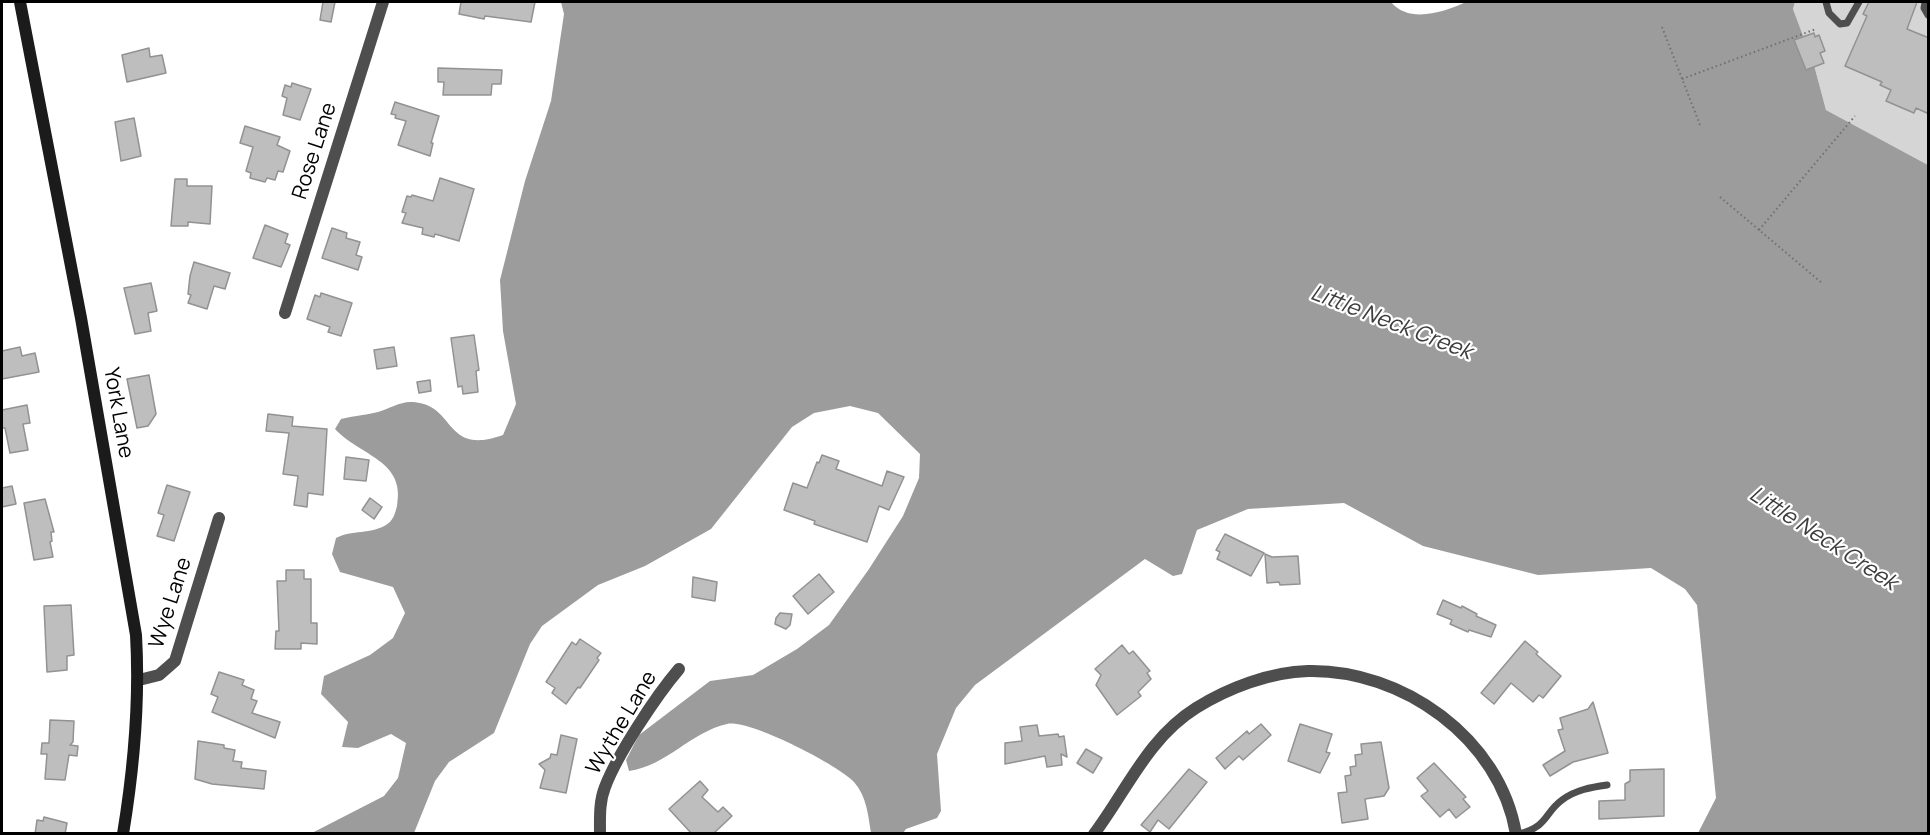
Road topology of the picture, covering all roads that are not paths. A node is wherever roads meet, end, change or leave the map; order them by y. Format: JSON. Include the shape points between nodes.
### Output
{"nodes":[{"id":1,"x":20,"y":2,"type":"edge"},
{"id":2,"x":382,"y":2,"type":"edge"},
{"id":3,"x":1826,"y":2,"type":"edge"},
{"id":4,"x":1858,"y":2,"type":"edge"},
{"id":5,"x":285,"y":313,"type":"dead end"},
{"id":6,"x":219,"y":518,"type":"dead end"},
{"id":7,"x":679,"y":669,"type":"dead end"},
{"id":8,"x":139,"y":680,"type":"junction"},
{"id":9,"x":1607,"y":785,"type":"dead end"},
{"id":10,"x":123,"y":834,"type":"edge"},
{"id":11,"x":600,"y":834,"type":"edge"},
{"id":12,"x":1094,"y":834,"type":"edge"},
{"id":13,"x":1517,"y":834,"type":"edge"}],
"edges":[{"from":1,"to":8,"type":"street","name":"York Lane","via":[[120,537]]},
{"from":2,"to":5,"type":"street","name":"Rose Lane"},
{"from":3,"to":4,"type":"lane","via":[[1829,13],[1840,24],[1847,22]]},
{"from":6,"to":8,"type":"street","name":"Wye Lane","via":[[175,661],[159,675]]},
{"from":7,"to":11,"type":"street","name":"Wythe Lane","via":[[612,773],[600,806]]},
{"from":8,"to":10,"type":"street","name":"York Lane","via":[[136,741]]},
{"from":9,"to":13,"type":"lane","via":[[1569,796],[1539,825]]},
{"from":12,"to":13,"type":"street","via":[[1154,744],[1195,708],[1243,685],[1309,671],[1380,683],[1428,706],[1475,747],[1498,778]]}]}
